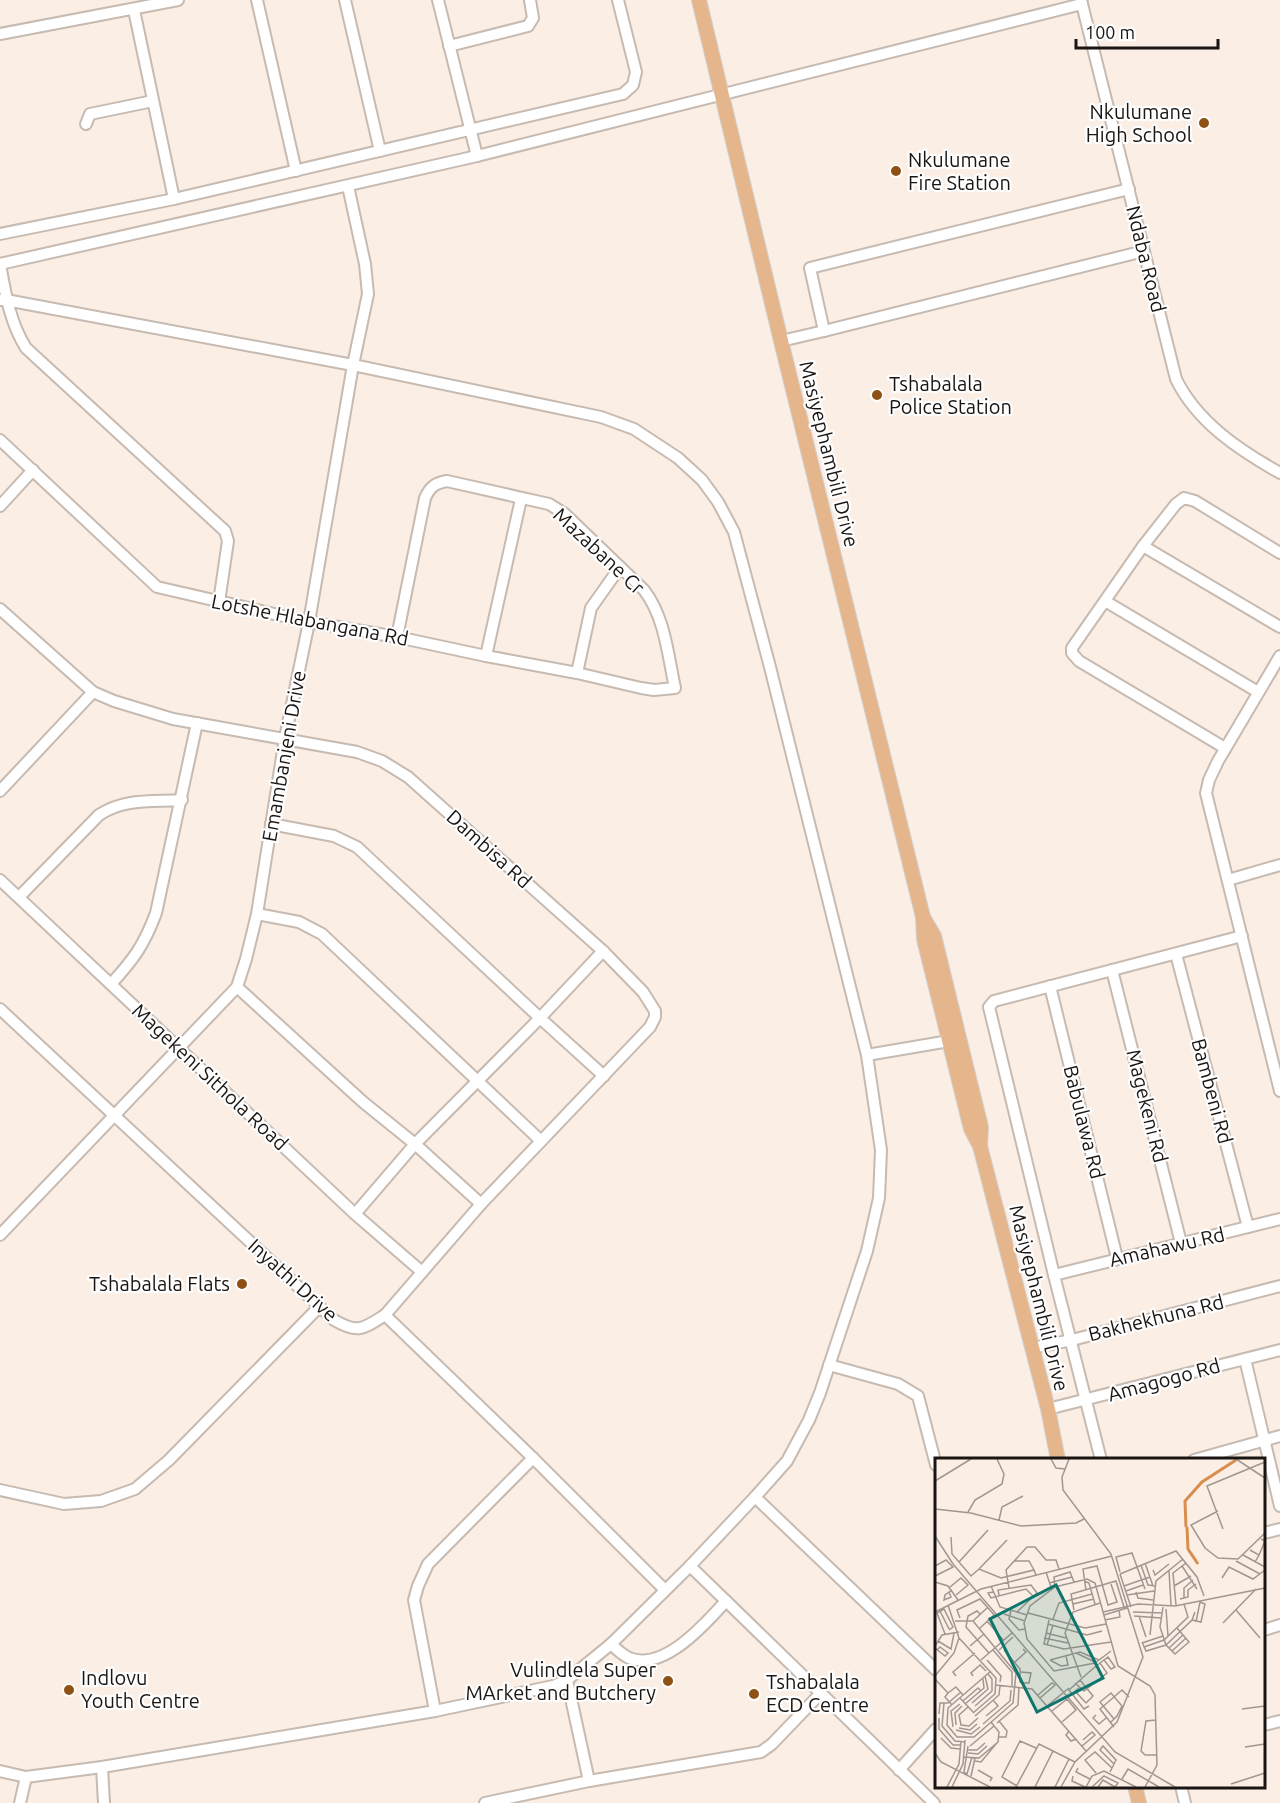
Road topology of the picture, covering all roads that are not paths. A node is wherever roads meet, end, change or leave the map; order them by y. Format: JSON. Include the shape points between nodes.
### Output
{"nodes":[{"id":1,"x":178,"y":0,"type":"edge"},
{"id":2,"x":257,"y":0,"type":"edge"},
{"id":3,"x":345,"y":0,"type":"edge"},
{"id":4,"x":438,"y":0,"type":"edge"},
{"id":5,"x":530,"y":0,"type":"edge"},
{"id":6,"x":618,"y":0,"type":"edge"},
{"id":7,"x":699,"y":0,"type":"edge"},
{"id":8,"x":1082,"y":2,"type":"edge"},
{"id":9,"x":134,"y":10,"type":"junction"},
{"id":10,"x":0,"y":34,"type":"edge"},
{"id":11,"x":449,"y":46,"type":"junction"},
{"id":12,"x":722,"y":94,"type":"junction"},
{"id":13,"x":153,"y":101,"type":"junction"},
{"id":14,"x":86,"y":124,"type":"dead end"},
{"id":15,"x":469,"y":130,"type":"junction"},
{"id":16,"x":380,"y":151,"type":"junction"},
{"id":17,"x":477,"y":156,"type":"junction"},
{"id":18,"x":296,"y":171,"type":"junction"},
{"id":19,"x":348,"y":186,"type":"junction"},
{"id":20,"x":1129,"y":189,"type":"junction"},
{"id":21,"x":174,"y":199,"type":"junction"},
{"id":22,"x":0,"y":234,"type":"edge"},
{"id":23,"x":1144,"y":251,"type":"junction"},
{"id":24,"x":0,"y":264,"type":"edge"},
{"id":25,"x":3,"y":300,"type":"edge"},
{"id":26,"x":824,"y":331,"type":"junction"},
{"id":27,"x":781,"y":341,"type":"junction"},
{"id":28,"x":353,"y":365,"type":"junction"},
{"id":29,"x":0,"y":440,"type":"edge"},
{"id":30,"x":33,"y":470,"type":"junction"},
{"id":31,"x":1280,"y":473,"type":"edge"},
{"id":32,"x":521,"y":499,"type":"junction"},
{"id":33,"x":0,"y":506,"type":"edge"},
{"id":34,"x":1143,"y":546,"type":"junction"},
{"id":35,"x":1280,"y":553,"type":"edge"},
{"id":36,"x":620,"y":567,"type":"junction"},
{"id":37,"x":1105,"y":601,"type":"junction"},
{"id":38,"x":219,"y":602,"type":"junction"},
{"id":39,"x":0,"y":609,"type":"edge"},
{"id":40,"x":309,"y":622,"type":"junction"},
{"id":41,"x":1280,"y":627,"type":"edge"},
{"id":42,"x":397,"y":637,"type":"junction"},
{"id":43,"x":486,"y":656,"type":"junction"},
{"id":44,"x":1280,"y":656,"type":"edge"},
{"id":45,"x":577,"y":673,"type":"junction"},
{"id":46,"x":675,"y":688,"type":"joint"},
{"id":47,"x":93,"y":692,"type":"junction"},
{"id":48,"x":1258,"y":692,"type":"junction"},
{"id":49,"x":197,"y":723,"type":"junction"},
{"id":50,"x":285,"y":738,"type":"junction"},
{"id":51,"x":1225,"y":748,"type":"junction"},
{"id":52,"x":0,"y":791,"type":"edge"},
{"id":53,"x":182,"y":800,"type":"junction"},
{"id":54,"x":271,"y":824,"type":"junction"},
{"id":55,"x":1280,"y":865,"type":"edge"},
{"id":56,"x":0,"y":880,"type":"edge"},
{"id":57,"x":1228,"y":880,"type":"junction"},
{"id":58,"x":19,"y":897,"type":"junction"},
{"id":59,"x":257,"y":915,"type":"junction"},
{"id":60,"x":1242,"y":936,"type":"junction"},
{"id":61,"x":603,"y":951,"type":"junction"},
{"id":62,"x":1176,"y":954,"type":"junction"},
{"id":63,"x":1112,"y":970,"type":"junction"},
{"id":64,"x":111,"y":984,"type":"junction"},
{"id":65,"x":1050,"y":986,"type":"junction"},
{"id":66,"x":237,"y":987,"type":"junction"},
{"id":67,"x":0,"y":1009,"type":"edge"},
{"id":68,"x":540,"y":1018,"type":"junction"},
{"id":69,"x":955,"y":1040,"type":"junction"},
{"id":70,"x":178,"y":1048,"type":"junction"},
{"id":71,"x":867,"y":1055,"type":"junction"},
{"id":72,"x":604,"y":1076,"type":"junction"},
{"id":73,"x":477,"y":1081,"type":"junction"},
{"id":74,"x":1280,"y":1091,"type":"edge"},
{"id":75,"x":116,"y":1116,"type":"junction"},
{"id":76,"x":542,"y":1141,"type":"junction"},
{"id":77,"x":415,"y":1144,"type":"junction"},
{"id":78,"x":481,"y":1204,"type":"junction"},
{"id":79,"x":355,"y":1214,"type":"junction"},
{"id":80,"x":1280,"y":1219,"type":"edge"},
{"id":81,"x":1248,"y":1227,"type":"junction"},
{"id":82,"x":0,"y":1236,"type":"edge"},
{"id":83,"x":1181,"y":1243,"type":"junction"},
{"id":84,"x":1117,"y":1258,"type":"junction"},
{"id":85,"x":422,"y":1272,"type":"junction"},
{"id":86,"x":1054,"y":1275,"type":"junction"},
{"id":87,"x":1280,"y":1286,"type":"edge"},
{"id":88,"x":319,"y":1307,"type":"junction"},
{"id":89,"x":385,"y":1315,"type":"junction"},
{"id":90,"x":1072,"y":1340,"type":"junction"},
{"id":91,"x":1032,"y":1348,"type":"junction"},
{"id":92,"x":1280,"y":1350,"type":"edge"},
{"id":93,"x":1245,"y":1359,"type":"junction"},
{"id":94,"x":829,"y":1365,"type":"junction"},
{"id":95,"x":1087,"y":1400,"type":"junction"},
{"id":96,"x":1047,"y":1409,"type":"junction"},
{"id":97,"x":1280,"y":1436,"type":"edge"},
{"id":98,"x":1264,"y":1440,"type":"junction"},
{"id":99,"x":533,"y":1458,"type":"junction"},
{"id":100,"x":1058,"y":1458,"type":"edge"},
{"id":101,"x":1101,"y":1458,"type":"edge"},
{"id":102,"x":1201,"y":1458,"type":"edge"},
{"id":103,"x":935,"y":1461,"type":"edge"},
{"id":104,"x":0,"y":1490,"type":"edge"},
{"id":105,"x":755,"y":1497,"type":"junction"},
{"id":106,"x":1280,"y":1506,"type":"edge"},
{"id":107,"x":1280,"y":1528,"type":"edge"},
{"id":108,"x":1265,"y":1532,"type":"edge"},
{"id":109,"x":690,"y":1566,"type":"junction"},
{"id":110,"x":665,"y":1590,"type":"junction"},
{"id":111,"x":726,"y":1601,"type":"junction"},
{"id":112,"x":1280,"y":1625,"type":"edge"},
{"id":113,"x":1265,"y":1629,"type":"edge"},
{"id":114,"x":611,"y":1644,"type":"junction"},
{"id":115,"x":935,"y":1669,"type":"edge"},
{"id":116,"x":567,"y":1680,"type":"junction"},
{"id":117,"x":820,"y":1694,"type":"junction"},
{"id":118,"x":435,"y":1711,"type":"junction"},
{"id":119,"x":1280,"y":1721,"type":"edge"},
{"id":120,"x":1265,"y":1725,"type":"edge"},
{"id":121,"x":935,"y":1730,"type":"edge"},
{"id":122,"x":102,"y":1767,"type":"junction"},
{"id":123,"x":899,"y":1770,"type":"junction"},
{"id":124,"x":0,"y":1771,"type":"edge"},
{"id":125,"x":26,"y":1777,"type":"junction"},
{"id":126,"x":589,"y":1781,"type":"junction"},
{"id":127,"x":1135,"y":1788,"type":"edge"},
{"id":128,"x":1181,"y":1788,"type":"edge"},
{"id":129,"x":532,"y":1799,"type":"edge"},
{"id":130,"x":20,"y":1803,"type":"edge"},
{"id":131,"x":104,"y":1803,"type":"edge"},
{"id":132,"x":485,"y":1803,"type":"edge"},
{"id":133,"x":934,"y":1803,"type":"edge"},
{"id":134,"x":1139,"y":1803,"type":"edge"},
{"id":135,"x":1185,"y":1803,"type":"edge"}],
"edges":[{"from":1,"to":9,"type":"street"},
{"from":2,"to":18,"type":"street"},
{"from":3,"to":16,"type":"street"},
{"from":4,"to":11,"type":"street"},
{"from":5,"to":11,"type":"street","via":[[533,18],[528,26]]},
{"from":6,"to":15,"type":"street","via":[[636,72],[629,90]]},
{"from":7,"to":12,"type":"main road","name":"Masiyephambili Drive"},
{"from":8,"to":12,"type":"street"},
{"from":8,"to":20,"type":"street","name":"Ndaba Road"},
{"from":9,"to":10,"type":"street"},
{"from":9,"to":13,"type":"street"},
{"from":11,"to":15,"type":"street"},
{"from":12,"to":17,"type":"street"},
{"from":12,"to":27,"type":"main road","name":"Masiyephambili Drive"},
{"from":13,"to":14,"type":"street","via":[[90,114]]},
{"from":13,"to":21,"type":"street"},
{"from":15,"to":16,"type":"street"},
{"from":15,"to":17,"type":"street"},
{"from":16,"to":18,"type":"street"},
{"from":17,"to":19,"type":"street"},
{"from":18,"to":21,"type":"street"},
{"from":19,"to":24,"type":"street"},
{"from":19,"to":28,"type":"street","name":"Emambanjeni Drive","via":[[368,286]]},
{"from":20,"to":23,"type":"street","name":"Ndaba Road"},
{"from":20,"to":26,"type":"street","via":[[810,268]]},
{"from":21,"to":22,"type":"street"},
{"from":23,"to":26,"type":"street"},
{"from":23,"to":31,"type":"street","name":"Ndaba Road","via":[[1172,365],[1183,393],[1225,436]]},
{"from":24,"to":25,"type":"street"},
{"from":25,"to":28,"type":"street"},
{"from":25,"to":38,"type":"street","via":[[21,340],[33,356],[225,531],[228,541]]},
{"from":26,"to":27,"type":"street"},
{"from":27,"to":69,"type":"main road","name":"Masiyephambili Drive","via":[[923,917],[934,936]]},
{"from":28,"to":40,"type":"street","name":"Emambanjeni Drive"},
{"from":28,"to":71,"type":"street","via":[[615,421],[678,458],[707,486],[734,531]]},
{"from":29,"to":30,"type":"street","name":"Lotshe Hlabangana Rd"},
{"from":30,"to":33,"type":"street"},
{"from":30,"to":38,"type":"street","name":"Lotshe Hlabangana Rd","via":[[152,583]]},
{"from":32,"to":36,"type":"street","name":"Mazabane Cr","via":[[557,508]]},
{"from":32,"to":42,"type":"street","name":"Mazabane Cr","via":[[447,481],[428,490]]},
{"from":32,"to":43,"type":"street"},
{"from":34,"to":35,"type":"street","via":[[1184,498]]},
{"from":34,"to":37,"type":"street"},
{"from":34,"to":41,"type":"street"},
{"from":36,"to":45,"type":"street","via":[[591,608]]},
{"from":36,"to":46,"type":"street","name":"Mazabane Cr","via":[[652,602]]},
{"from":37,"to":48,"type":"street"},
{"from":37,"to":51,"type":"street","via":[[1072,648],[1074,656]]},
{"from":38,"to":40,"type":"street","name":"Lotshe Hlabangana Rd"},
{"from":39,"to":47,"type":"street"},
{"from":40,"to":42,"type":"street","name":"Lotshe Hlabangana Rd"},
{"from":40,"to":50,"type":"street","name":"Emambanjeni Drive"},
{"from":42,"to":43,"type":"street","name":"Lotshe Hlabangana Rd"},
{"from":43,"to":45,"type":"street","name":"Lotshe Hlabangana Rd"},
{"from":44,"to":48,"type":"street"},
{"from":45,"to":46,"type":"street","name":"Lotshe Hlabangana Rd","via":[[654,690]]},
{"from":47,"to":49,"type":"street","name":"Dambisa Rd","via":[[140,710]]},
{"from":47,"to":52,"type":"street"},
{"from":48,"to":51,"type":"street"},
{"from":49,"to":50,"type":"street","name":"Dambisa Rd"},
{"from":49,"to":53,"type":"street"},
{"from":50,"to":54,"type":"street","name":"Emambanjeni Drive"},
{"from":50,"to":61,"type":"street","name":"Dambisa Rd","via":[[357,752],[393,766]]},
{"from":51,"to":57,"type":"street","via":[[1206,793]]},
{"from":53,"to":58,"type":"street","via":[[112,806]]},
{"from":53,"to":64,"type":"street","via":[[150,931]]},
{"from":54,"to":59,"type":"street","name":"Emambanjeni Drive"},
{"from":54,"to":68,"type":"street","via":[[333,836],[357,847]]},
{"from":55,"to":57,"type":"street"},
{"from":56,"to":58,"type":"street","name":"Magekeni Sithola Road"},
{"from":57,"to":60,"type":"street"},
{"from":58,"to":64,"type":"street","name":"Magekeni Sithola Road"},
{"from":59,"to":66,"type":"street","name":"Emambanjeni Drive"},
{"from":59,"to":73,"type":"street","via":[[299,922],[322,934]]},
{"from":60,"to":62,"type":"street"},
{"from":60,"to":74,"type":"street"},
{"from":61,"to":68,"type":"street"},
{"from":61,"to":72,"type":"street","name":"Dambisa Rd","via":[[651,1002],[655,1017]]},
{"from":62,"to":63,"type":"street"},
{"from":62,"to":81,"type":"street","name":"Bambeni Rd"},
{"from":63,"to":65,"type":"street"},
{"from":63,"to":83,"type":"street","name":"Magekeni Rd"},
{"from":64,"to":70,"type":"street","name":"Magekeni Sithola Road"},
{"from":65,"to":84,"type":"street","name":"Babulawa Rd"},
{"from":65,"to":86,"type":"street","via":[[994,1001],[989,1007]]},
{"from":66,"to":70,"type":"street","name":"Emambanjeni Drive"},
{"from":66,"to":77,"type":"street"},
{"from":67,"to":75,"type":"street","name":"Inyathi Drive"},
{"from":68,"to":72,"type":"street"},
{"from":68,"to":73,"type":"street"},
{"from":69,"to":71,"type":"street"},
{"from":69,"to":91,"type":"main road","name":"Masiyephambili Drive","via":[[981,1127],[980,1146]]},
{"from":70,"to":75,"type":"street","name":"Emambanjeni Drive"},
{"from":70,"to":79,"type":"street","name":"Magekeni Sithola Road"},
{"from":71,"to":94,"type":"street","via":[[881,1150],[879,1197],[867,1251]]},
{"from":72,"to":76,"type":"street"},
{"from":73,"to":76,"type":"street"},
{"from":73,"to":77,"type":"street"},
{"from":75,"to":82,"type":"street","name":"Emambanjeni Drive"},
{"from":75,"to":88,"type":"street","name":"Inyathi Drive"},
{"from":76,"to":78,"type":"street"},
{"from":77,"to":78,"type":"street"},
{"from":77,"to":79,"type":"street"},
{"from":78,"to":85,"type":"street"},
{"from":79,"to":85,"type":"street","name":"Magekeni Sithola Road"},
{"from":80,"to":81,"type":"street","name":"Amahawu Rd"},
{"from":81,"to":83,"type":"street","name":"Amahawu Rd"},
{"from":83,"to":84,"type":"street","name":"Amahawu Rd"},
{"from":84,"to":86,"type":"street","name":"Amahawu Rd"},
{"from":85,"to":89,"type":"street"},
{"from":86,"to":90,"type":"street"},
{"from":87,"to":90,"type":"street","name":"Bakhekhuna Rd"},
{"from":88,"to":89,"type":"street","name":"Inyathi Drive","via":[[349,1328],[363,1329]]},
{"from":88,"to":104,"type":"street","via":[[169,1460],[135,1489],[101,1501],[64,1504]]},
{"from":89,"to":99,"type":"street"},
{"from":90,"to":91,"type":"street","name":"Bakhekhuna Rd"},
{"from":90,"to":95,"type":"street"},
{"from":91,"to":96,"type":"main road","name":"Masiyephambili Drive"},
{"from":92,"to":93,"type":"street","name":"Amagogo Rd"},
{"from":93,"to":95,"type":"street","name":"Amagogo Rd"},
{"from":93,"to":98,"type":"street"},
{"from":94,"to":103,"type":"street","via":[[912,1390],[918,1396]]},
{"from":94,"to":105,"type":"street","via":[[798,1443]]},
{"from":95,"to":96,"type":"street","name":"Amagogo Rd"},
{"from":95,"to":101,"type":"street"},
{"from":96,"to":100,"type":"main road","name":"Masiyephambili Drive"},
{"from":97,"to":98,"type":"street"},
{"from":98,"to":102,"type":"street"},
{"from":98,"to":106,"type":"street"},
{"from":99,"to":110,"type":"street"},
{"from":99,"to":118,"type":"street","via":[[428,1564],[417,1586],[414,1600]]},
{"from":105,"to":109,"type":"street"},
{"from":105,"to":115,"type":"street"},
{"from":107,"to":108,"type":"street"},
{"from":109,"to":110,"type":"street"},
{"from":109,"to":111,"type":"street"},
{"from":110,"to":114,"type":"street"},
{"from":111,"to":114,"type":"street","via":[[686,1642],[666,1654],[629,1658]]},
{"from":111,"to":117,"type":"street"},
{"from":112,"to":113,"type":"street"},
{"from":114,"to":116,"type":"street"},
{"from":116,"to":118,"type":"street","via":[[538,1690]]},
{"from":116,"to":126,"type":"street"},
{"from":117,"to":123,"type":"street"},
{"from":117,"to":126,"type":"street","via":[[761,1752]]},
{"from":118,"to":122,"type":"street"},
{"from":119,"to":120,"type":"street"},
{"from":121,"to":123,"type":"street"},
{"from":122,"to":125,"type":"street"},
{"from":122,"to":131,"type":"street"},
{"from":123,"to":133,"type":"street"},
{"from":124,"to":125,"type":"street"},
{"from":125,"to":130,"type":"street"},
{"from":126,"to":129,"type":"street"},
{"from":127,"to":134,"type":"main road"},
{"from":128,"to":135,"type":"street"},
{"from":129,"to":132,"type":"street"}]}
